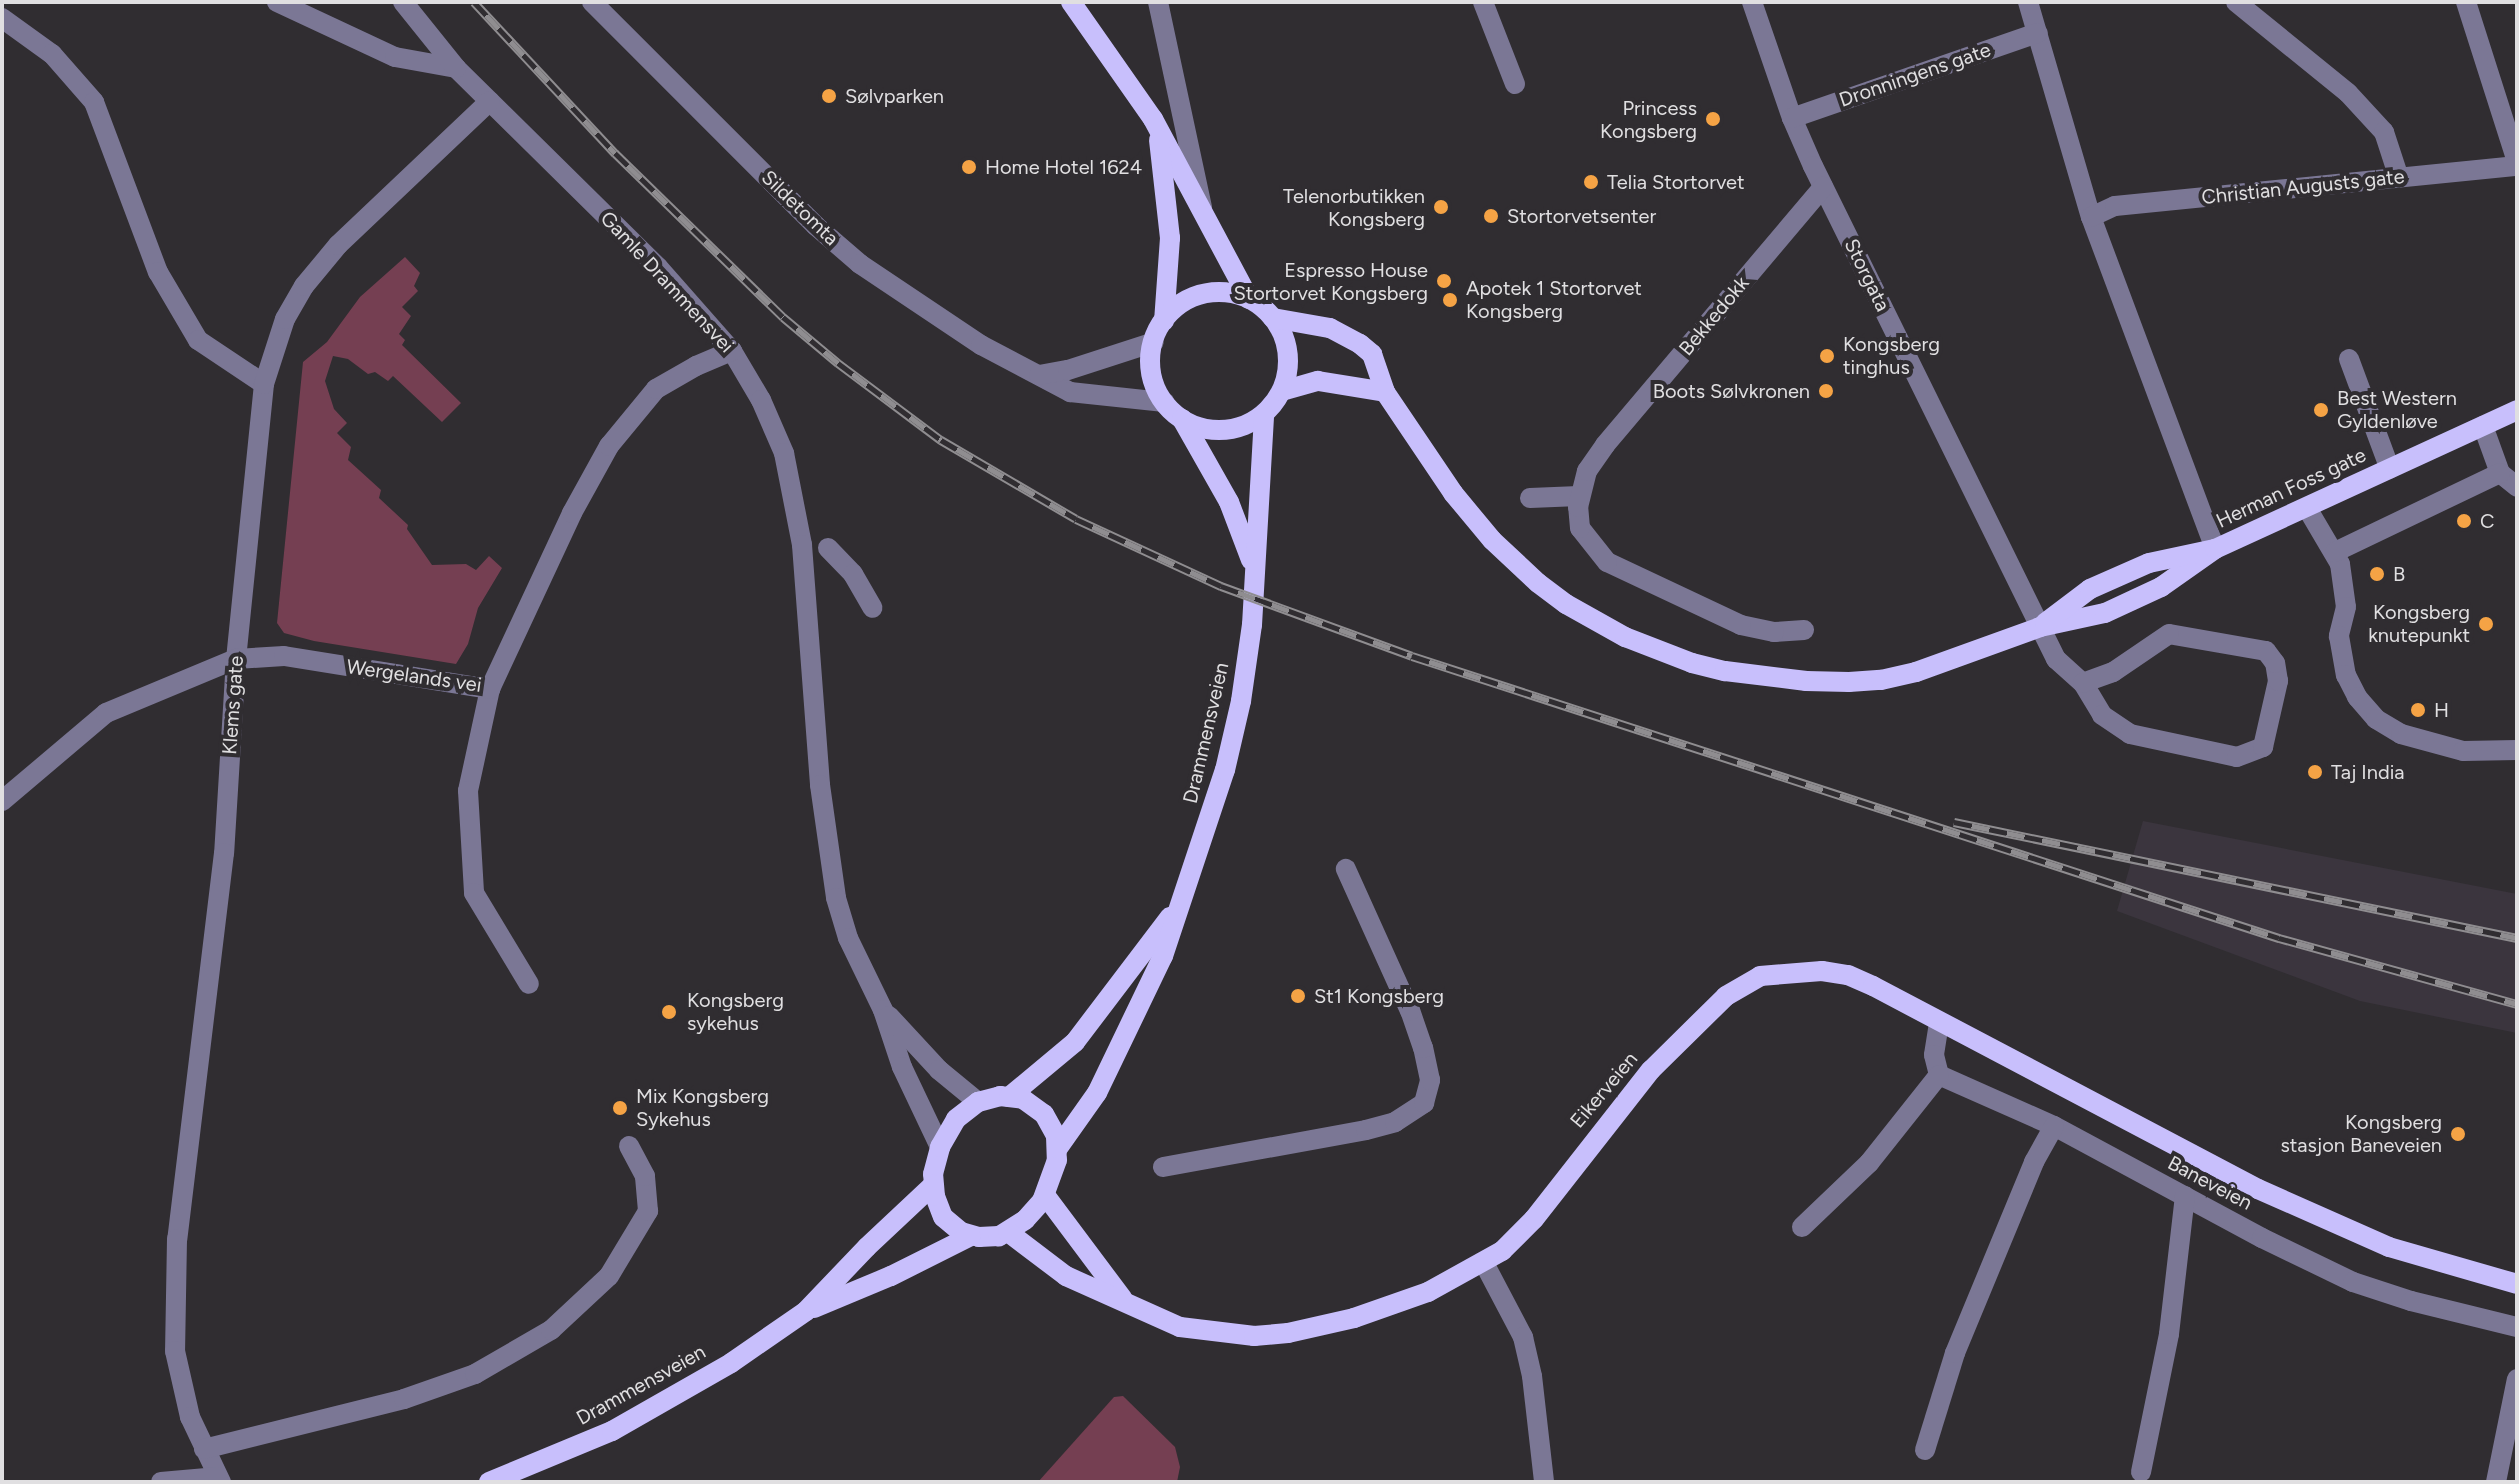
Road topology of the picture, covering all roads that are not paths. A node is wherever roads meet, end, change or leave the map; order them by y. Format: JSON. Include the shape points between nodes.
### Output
{"nodes":[{"id":1,"x":277,"y":2,"type":"edge"},
{"id":2,"x":403,"y":2,"type":"edge"},
{"id":3,"x":592,"y":2,"type":"edge"},
{"id":4,"x":1071,"y":2,"type":"edge"},
{"id":5,"x":1158,"y":2,"type":"edge"},
{"id":6,"x":1483,"y":2,"type":"edge"},
{"id":7,"x":1752,"y":2,"type":"edge"},
{"id":8,"x":2028,"y":2,"type":"edge"},
{"id":9,"x":2236,"y":2,"type":"edge"},
{"id":10,"x":2466,"y":2,"type":"edge"},
{"id":11,"x":2,"y":18,"type":"edge"},
{"id":12,"x":2038,"y":33,"type":"junction"},
{"id":13,"x":456,"y":68,"type":"junction"},
{"id":14,"x":1515,"y":84,"type":"dead end"},
{"id":15,"x":490,"y":101,"type":"junction"},
{"id":16,"x":1792,"y":118,"type":"junction"},
{"id":17,"x":1158,"y":132,"type":"junction"},
{"id":18,"x":2517,"y":164,"type":"edge"},
{"id":19,"x":2399,"y":178,"type":"junction"},
{"id":20,"x":1823,"y":187,"type":"junction"},
{"id":21,"x":1202,"y":207,"type":"junction"},
{"id":22,"x":2091,"y":217,"type":"junction"},
{"id":23,"x":1249,"y":299,"type":"junction"},
{"id":24,"x":1273,"y":318,"type":"junction"},
{"id":25,"x":1164,"y":321,"type":"junction"},
{"id":26,"x":1154,"y":342,"type":"junction"},
{"id":27,"x":732,"y":351,"type":"junction"},
{"id":28,"x":2349,"y":359,"type":"dead end"},
{"id":29,"x":1039,"y":375,"type":"junction"},
{"id":30,"x":264,"y":384,"type":"junction"},
{"id":31,"x":1282,"y":391,"type":"junction"},
{"id":32,"x":1385,"y":392,"type":"junction"},
{"id":33,"x":1164,"y":402,"type":"junction"},
{"id":34,"x":2517,"y":410,"type":"edge"},
{"id":35,"x":1264,"y":414,"type":"junction"},
{"id":36,"x":1182,"y":419,"type":"junction"},
{"id":37,"x":2483,"y":426,"type":"junction"},
{"id":38,"x":2390,"y":469,"type":"junction"},
{"id":39,"x":2500,"y":473,"type":"junction"},
{"id":40,"x":2517,"y":487,"type":"edge"},
{"id":41,"x":1579,"y":496,"type":"junction"},
{"id":42,"x":1530,"y":498,"type":"dead end"},
{"id":43,"x":2307,"y":508,"type":"junction"},
{"id":44,"x":828,"y":548,"type":"dead end"},
{"id":45,"x":2215,"y":549,"type":"junction"},
{"id":46,"x":2335,"y":552,"type":"junction"},
{"id":47,"x":1253,"y":568,"type":"junction"},
{"id":48,"x":873,"y":608,"type":"dead end"},
{"id":49,"x":2040,"y":627,"type":"junction"},
{"id":50,"x":1804,"y":630,"type":"dead end"},
{"id":51,"x":236,"y":659,"type":"junction"},
{"id":52,"x":2083,"y":683,"type":"junction"},
{"id":53,"x":490,"y":689,"type":"junction"},
{"id":54,"x":2517,"y":750,"type":"edge"},
{"id":55,"x":2,"y":801,"type":"edge"},
{"id":56,"x":1346,"y":869,"type":"dead end"},
{"id":57,"x":1180,"y":904,"type":"junction"},
{"id":58,"x":1781,"y":972,"type":"joint"},
{"id":59,"x":529,"y":984,"type":"dead end"},
{"id":60,"x":883,"y":1010,"type":"junction"},
{"id":61,"x":1939,"y":1023,"type":"junction"},
{"id":62,"x":1939,"y":1075,"type":"junction"},
{"id":63,"x":1009,"y":1097,"type":"junction"},
{"id":64,"x":978,"y":1102,"type":"junction"},
{"id":65,"x":2054,"y":1126,"type":"junction"},
{"id":66,"x":629,"y":1146,"type":"dead end"},
{"id":67,"x":940,"y":1147,"type":"junction"},
{"id":68,"x":1058,"y":1148,"type":"junction"},
{"id":69,"x":1163,"y":1167,"type":"dead end"},
{"id":70,"x":933,"y":1185,"type":"junction"},
{"id":71,"x":1045,"y":1195,"type":"junction"},
{"id":72,"x":2185,"y":1196,"type":"junction"},
{"id":73,"x":1802,"y":1227,"type":"dead end"},
{"id":74,"x":1008,"y":1232,"type":"junction"},
{"id":75,"x":971,"y":1236,"type":"junction"},
{"id":76,"x":1484,"y":1263,"type":"junction"},
{"id":77,"x":2517,"y":1284,"type":"edge"},
{"id":78,"x":1124,"y":1301,"type":"junction"},
{"id":79,"x":806,"y":1311,"type":"junction"},
{"id":80,"x":2517,"y":1327,"type":"edge"},
{"id":81,"x":2517,"y":1379,"type":"edge"},
{"id":82,"x":204,"y":1449,"type":"junction"},
{"id":83,"x":1925,"y":1450,"type":"dead end"},
{"id":84,"x":2141,"y":1472,"type":"dead end"},
{"id":85,"x":219,"y":1479,"type":"edge"},
{"id":86,"x":161,"y":1482,"type":"edge"},
{"id":87,"x":489,"y":1482,"type":"edge"},
{"id":88,"x":1544,"y":1482,"type":"edge"},
{"id":89,"x":2496,"y":1482,"type":"edge"}],
"edges":[{"from":1,"to":13,"type":"street","via":[[395,57]]},
{"from":2,"to":13,"type":"street","name":"Gamle Drammensvei"},
{"from":3,"to":29,"type":"street","name":"Sildetomta","via":[[860,264],[981,345]]},
{"from":4,"to":17,"type":"main road","via":[[1123,72]]},
{"from":5,"to":21,"type":"street"},
{"from":6,"to":14,"type":"street"},
{"from":7,"to":16,"type":"street","name":"Storgata"},
{"from":8,"to":12,"type":"street"},
{"from":9,"to":19,"type":"street","via":[[2348,93],[2384,132]]},
{"from":10,"to":18,"type":"street"},
{"from":11,"to":30,"type":"street","via":[[52,54],[94,102],[158,272],[198,340]]},
{"from":12,"to":16,"type":"street","name":"Dronningens gate"},
{"from":12,"to":22,"type":"street"},
{"from":13,"to":15,"type":"street","name":"Gamle Drammensvei"},
{"from":15,"to":27,"type":"street","name":"Gamle Drammensvei","via":[[658,267]]},
{"from":15,"to":30,"type":"street","name":"Klems gate","via":[[338,245],[304,286],[285,319]]},
{"from":16,"to":20,"type":"street","name":"Storgata"},
{"from":17,"to":21,"type":"main road"},
{"from":17,"to":25,"type":"main road","via":[[1170,238]]},
{"from":18,"to":19,"type":"street","name":"Christian Augusts gate"},
{"from":19,"to":22,"type":"street","name":"Christian Augusts gate","via":[[2115,206]]},
{"from":20,"to":41,"type":"street","name":"Bekkedokk","via":[[1605,445],[1587,471]]},
{"from":20,"to":49,"type":"street","name":"Storgata"},
{"from":21,"to":23,"type":"main road"},
{"from":22,"to":45,"type":"street"},
{"from":23,"to":24,"type":"main road"},
{"from":23,"to":25,"type":"main road","via":[[1218,292],[1203,295]]},
{"from":24,"to":31,"type":"main road","via":[[1288,361]]},
{"from":24,"to":32,"type":"main road","name":"Herman Foss gate","via":[[1330,328],[1360,344],[1372,354]]},
{"from":25,"to":26,"type":"main road"},
{"from":26,"to":29,"type":"street"},
{"from":26,"to":33,"type":"main road","via":[[1150,366]]},
{"from":27,"to":53,"type":"street","name":"Wergelands vei","via":[[656,389],[609,446]]},
{"from":27,"to":60,"type":"street","name":"Gamle Drammensvei","via":[[784,453],[802,545],[820,785],[836,898],[848,938]]},
{"from":28,"to":38,"type":"street"},
{"from":29,"to":33,"type":"street","name":"Sildetomta","via":[[1070,392]]},
{"from":30,"to":51,"type":"street","name":"Klems gate"},
{"from":31,"to":32,"type":"main road","via":[[1318,381]]},
{"from":31,"to":35,"type":"main road"},
{"from":32,"to":49,"type":"main road","name":"Herman Foss gate","via":[[1453,493],[1513,563],[1566,604],[1654,650],[1714,669],[1764,677],[1881,680],[1954,661]]},
{"from":33,"to":36,"type":"main road"},
{"from":34,"to":37,"type":"main road","name":"Herman Foss gate"},
{"from":35,"to":36,"type":"main road","via":[[1223,430]]},
{"from":35,"to":47,"type":"main road","name":"Drammensveien"},
{"from":36,"to":47,"type":"main road","name":"Drammensveien","via":[[1229,502]]},
{"from":37,"to":38,"type":"main road","name":"Herman Foss gate"},
{"from":37,"to":39,"type":"street"},
{"from":38,"to":43,"type":"main road","name":"Herman Foss gate"},
{"from":39,"to":40,"type":"street"},
{"from":39,"to":46,"type":"street"},
{"from":41,"to":42,"type":"street"},
{"from":41,"to":50,"type":"street","via":[[1580,528],[1607,562],[1741,625],[1774,632]]},
{"from":43,"to":45,"type":"main road","name":"Herman Foss gate"},
{"from":43,"to":46,"type":"street"},
{"from":44,"to":48,"type":"street","via":[[853,574]]},
{"from":45,"to":49,"type":"main road","name":"Herman Foss gate","via":[[2161,587],[2105,613]]},
{"from":45,"to":49,"type":"main road","name":"Herman Foss gate","via":[[2149,563],[2090,589]]},
{"from":46,"to":54,"type":"street","via":[[2346,607],[2339,636],[2346,675],[2376,719],[2401,734],[2463,751]]},
{"from":47,"to":57,"type":"main road","name":"Drammensveien","via":[[1252,625],[1236,725]]},
{"from":49,"to":52,"type":"street","name":"Storgata","via":[[2056,659]]},
{"from":51,"to":53,"type":"street","name":"Wergelands vei","via":[[284,656]]},
{"from":51,"to":55,"type":"street","name":"Wergelands vei","via":[[106,713]]},
{"from":51,"to":82,"type":"street","name":"Klems gate","via":[[224,853],[177,1239],[175,1351],[190,1417]]},
{"from":52,"to":52,"type":"street","name":"Storgata","via":[[2113,672],[2169,634],[2266,651],[2278,681],[2263,747],[2237,757],[2130,734],[2102,715]]},
{"from":53,"to":59,"type":"street","via":[[468,791],[474,893]]},
{"from":56,"to":69,"type":"street","via":[[1423,1048],[1430,1080],[1424,1103],[1395,1122],[1366,1130]]},
{"from":57,"to":63,"type":"main road","name":"Drammensveien","via":[[1075,1042]]},
{"from":57,"to":68,"type":"main road","name":"Drammensveien","via":[[1163,956],[1097,1093]]},
{"from":58,"to":61,"type":"main road","name":"Baneveien","via":[[1848,975]]},
{"from":58,"to":76,"type":"main road","name":"Eikerveien","via":[[1744,984],[1677,1042],[1534,1219]]},
{"from":60,"to":64,"type":"street","name":"Gamle Drammensvei","via":[[939,1070]]},
{"from":60,"to":67,"type":"street","name":"Gamle Drammensvei","via":[[902,1067]]},
{"from":61,"to":62,"type":"street","via":[[1934,1055]]},
{"from":61,"to":77,"type":"main road","name":"Baneveien","via":[[2258,1189],[2389,1247]]},
{"from":62,"to":65,"type":"street","name":"Baneveien"},
{"from":62,"to":73,"type":"street","via":[[1869,1163]]},
{"from":63,"to":64,"type":"main road"},
{"from":63,"to":68,"type":"main road","via":[[1023,1099],[1044,1114]]},
{"from":64,"to":67,"type":"main road","via":[[956,1119]]},
{"from":65,"to":72,"type":"street","name":"Baneveien"},
{"from":65,"to":83,"type":"street","via":[[1955,1353]]},
{"from":66,"to":82,"type":"street","via":[[645,1176],[648,1211],[609,1276],[551,1330],[475,1374],[404,1399]]},
{"from":67,"to":70,"type":"main road"},
{"from":68,"to":71,"type":"main road"},
{"from":70,"to":75,"type":"main road","via":[[943,1217]]},
{"from":70,"to":79,"type":"main road","name":"Drammensveien"},
{"from":71,"to":74,"type":"main road"},
{"from":71,"to":78,"type":"main road","name":"Eikerveien"},
{"from":72,"to":80,"type":"street","name":"Baneveien","via":[[2353,1282]]},
{"from":72,"to":84,"type":"street","via":[[2169,1334]]},
{"from":74,"to":75,"type":"main road"},
{"from":74,"to":78,"type":"main road","name":"Eikerveien","via":[[1066,1276]]},
{"from":75,"to":79,"type":"main road","name":"Drammensveien"},
{"from":76,"to":78,"type":"main road","name":"Eikerveien","via":[[1391,1306],[1288,1333],[1203,1333],[1160,1320]]},
{"from":76,"to":88,"type":"street","via":[[1523,1337]]},
{"from":79,"to":87,"type":"main road","name":"Drammensveien","via":[[647,1413]]},
{"from":81,"to":89,"type":"street"},
{"from":82,"to":85,"type":"street","name":"Klems gate"},
{"from":85,"to":86,"type":"street"}]}
